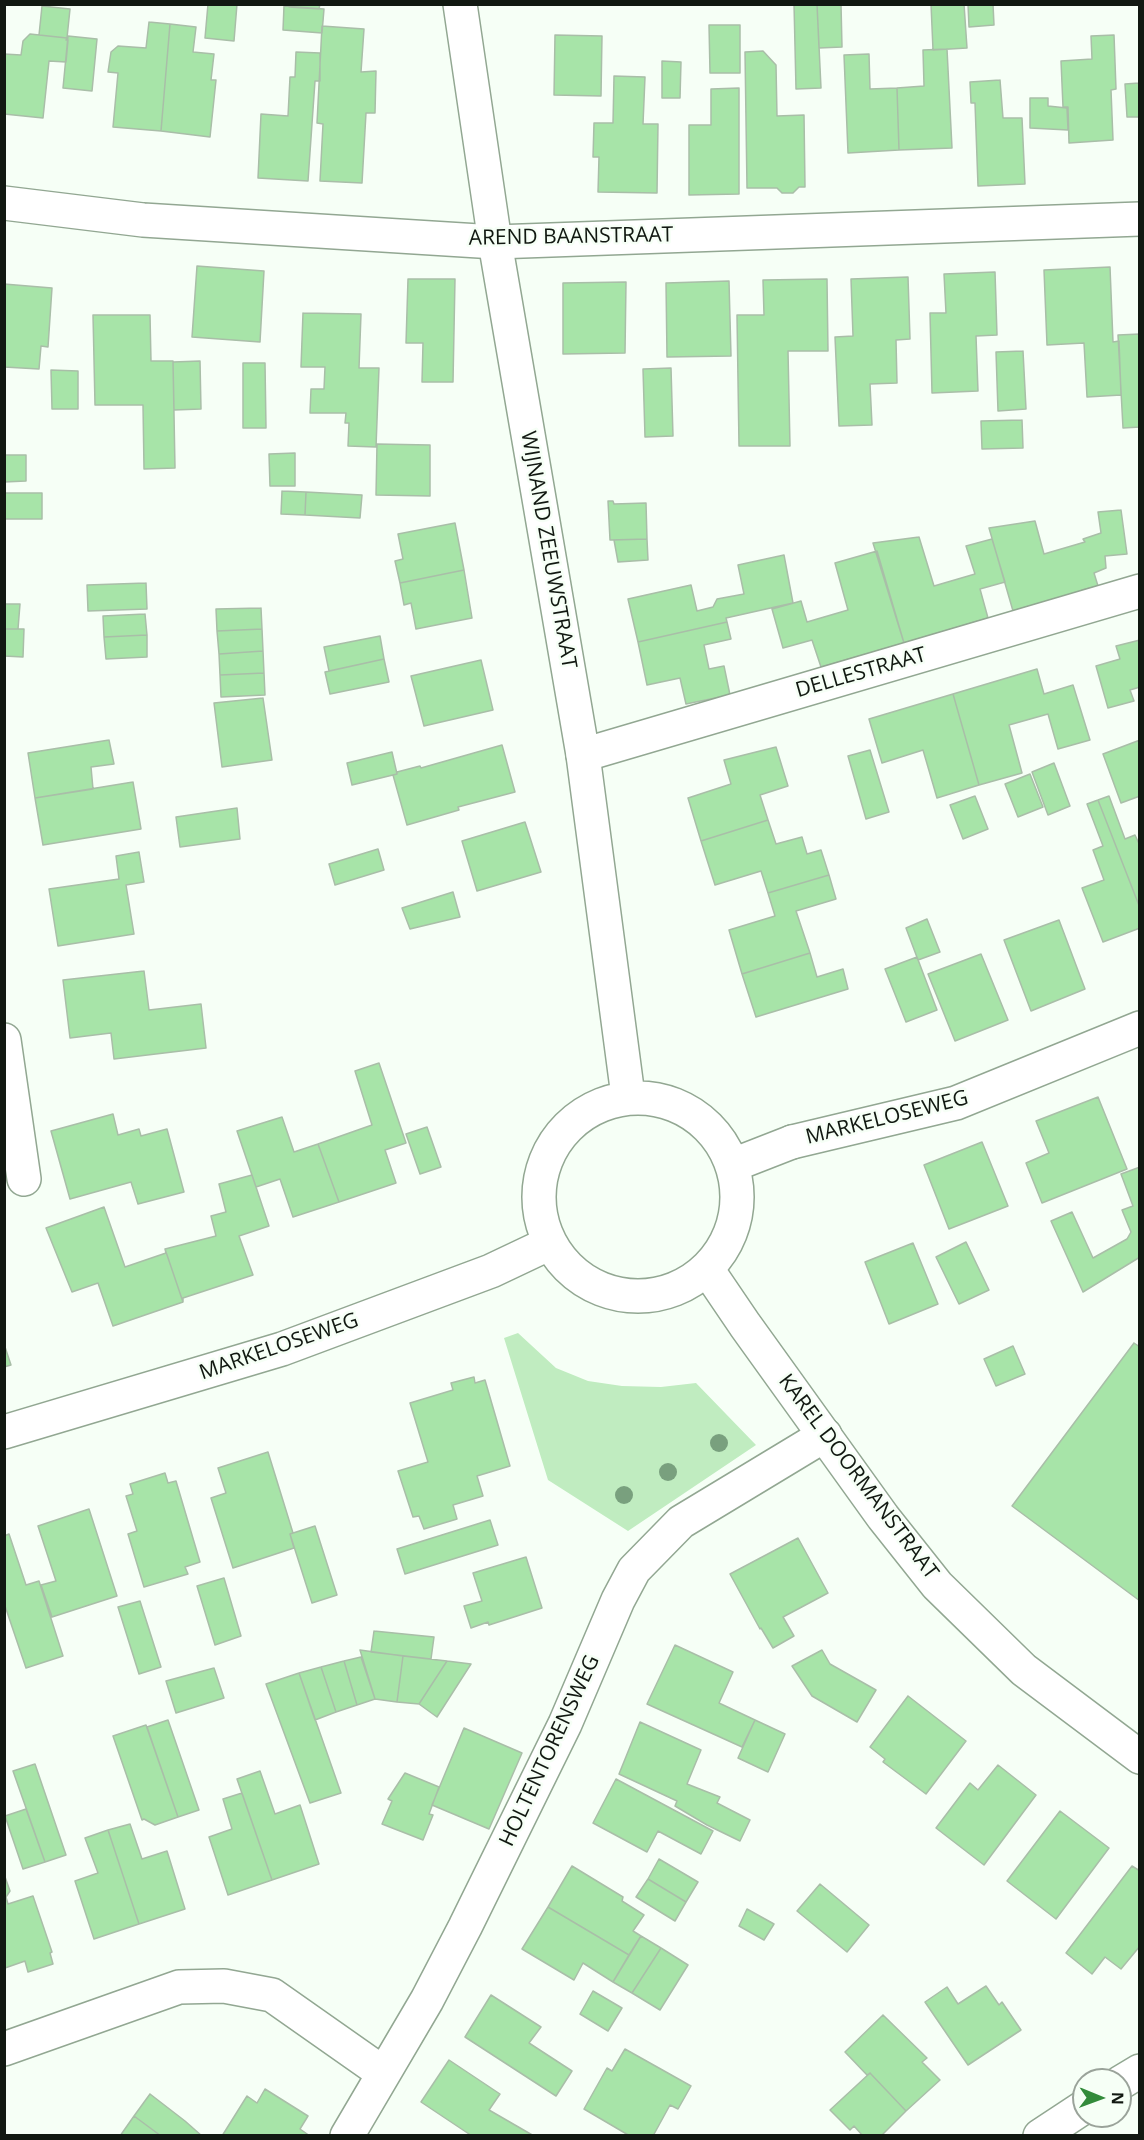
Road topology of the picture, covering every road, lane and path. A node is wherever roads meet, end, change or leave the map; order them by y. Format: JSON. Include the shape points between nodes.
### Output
{"nodes":[{"id":1,"x":460,"y":4,"type":"edge"},
{"id":2,"x":4,"y":203,"type":"edge"},
{"id":3,"x":1140,"y":219,"type":"edge"},
{"id":4,"x":495,"y":242,"type":"junction"},
{"id":5,"x":1140,"y":591,"type":"edge"},
{"id":6,"x":584,"y":755,"type":"junction"},
{"id":7,"x":1140,"y":1028,"type":"edge"},
{"id":8,"x":4,"y":1040,"type":"edge"},
{"id":9,"x":628,"y":1096,"type":"junction"},
{"id":10,"x":733,"y":1165,"type":"junction"},
{"id":11,"x":24,"y":1179,"type":"dead end"},
{"id":12,"x":548,"y":1244,"type":"junction"},
{"id":13,"x":707,"y":1269,"type":"junction"},
{"id":14,"x":4,"y":1432,"type":"edge"},
{"id":15,"x":825,"y":1435,"type":"junction"},
{"id":16,"x":1140,"y":1757,"type":"edge"},
{"id":17,"x":4,"y":2049,"type":"edge"},
{"id":18,"x":383,"y":2073,"type":"junction"},
{"id":19,"x":1072,"y":2115,"type":"edge"},
{"id":20,"x":347,"y":2136,"type":"edge"},
{"id":21,"x":1040,"y":2136,"type":"edge"}],
"edges":[{"from":1,"to":4,"type":"street","name":"WIJNAND ZEEUWSTRAAT"},
{"from":2,"to":4,"type":"street","name":"AREND BAANSTRAAT","via":[[143,220]]},
{"from":3,"to":4,"type":"street","name":"AREND BAANSTRAAT"},
{"from":4,"to":6,"type":"street","name":"WIJNAND ZEEUWSTRAAT"},
{"from":5,"to":6,"type":"street","name":"DELLESTRAAT"},
{"from":6,"to":9,"type":"street","name":"WIJNAND ZEEUWSTRAAT"},
{"from":7,"to":10,"type":"street","name":"MARKELOSEWEG","via":[[956,1103],[792,1142]]},
{"from":8,"to":11,"type":"street"},
{"from":9,"to":10,"type":"street","via":[[656,1098],[688,1109],[717,1135]]},
{"from":9,"to":12,"type":"street","via":[[595,1106],[569,1124],[546,1156],[538,1190]]},
{"from":10,"to":13,"type":"street","via":[[738,1204],[728,1241]]},
{"from":12,"to":13,"type":"street","via":[[585,1282],[617,1295],[661,1294],[693,1281]]},
{"from":12,"to":14,"type":"street","name":"MARKELOSEWEG","via":[[491,1271],[282,1349]]},
{"from":13,"to":15,"type":"street","name":"KAREL DOORMANSTRAAT"},
{"from":15,"to":16,"type":"street","name":"KAREL DOORMANSTRAAT","via":[[937,1585],[1024,1671]]},
{"from":15,"to":18,"type":"street","name":"HOLTENTORENSWEG","via":[[681,1522],[634,1570],[565,1724],[465,1927]]},
{"from":17,"to":18,"type":"street","via":[[179,1987],[224,1986],[272,1995]]},
{"from":18,"to":20,"type":"street","name":"HOLTENTORENSWEG"},
{"from":19,"to":21,"type":"street"}]}
